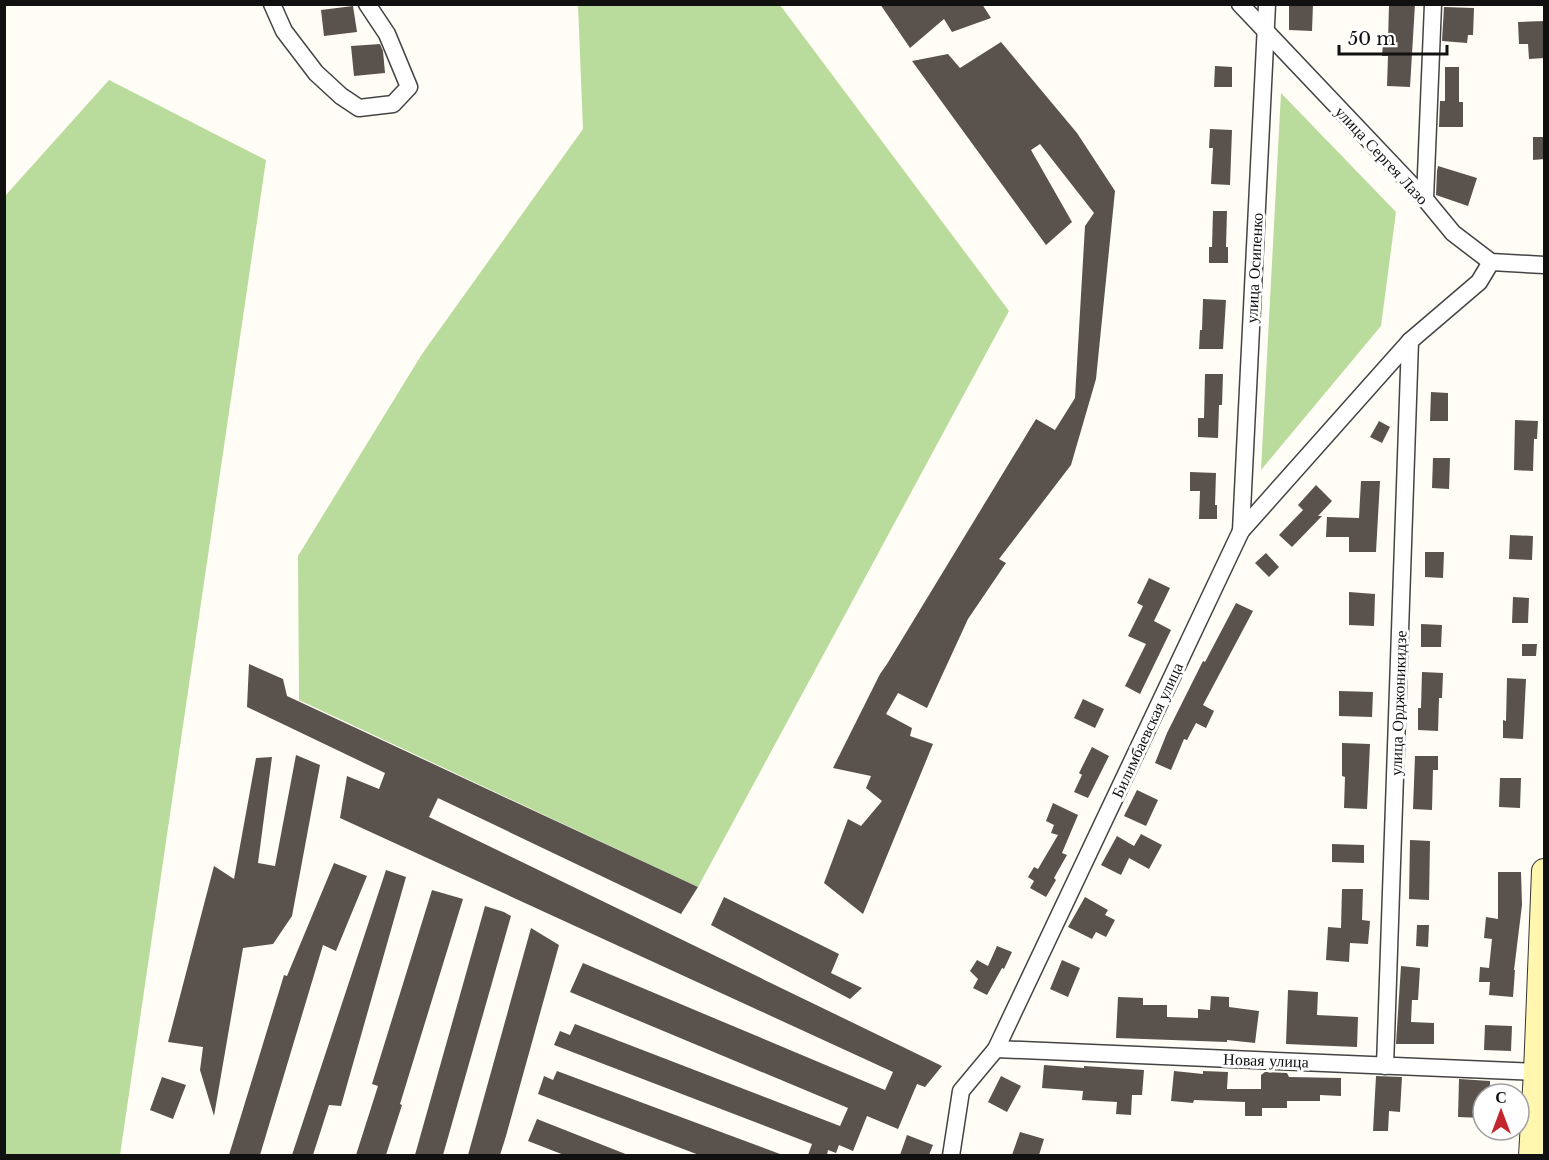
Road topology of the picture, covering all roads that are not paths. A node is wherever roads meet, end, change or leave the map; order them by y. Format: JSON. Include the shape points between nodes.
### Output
{"nodes":[{"id":1,"x":272,"y":4,"type":"edge"},
{"id":2,"x":367,"y":4,"type":"edge"},
{"id":3,"x":1240,"y":4,"type":"edge"},
{"id":4,"x":1267,"y":4,"type":"edge"},
{"id":5,"x":1432,"y":4,"type":"edge"},
{"id":6,"x":1266,"y":32,"type":"junction"},
{"id":7,"x":1425,"y":199,"type":"junction"},
{"id":8,"x":1491,"y":262,"type":"junction"},
{"id":9,"x":1545,"y":265,"type":"edge"},
{"id":10,"x":1410,"y":341,"type":"junction"},
{"id":11,"x":1241,"y":531,"type":"junction"},
{"id":12,"x":1545,"y":871,"type":"edge"},
{"id":13,"x":996,"y":1049,"type":"junction"},
{"id":14,"x":1385,"y":1066,"type":"junction"},
{"id":15,"x":1536,"y":1072,"type":"junction"},
{"id":16,"x":951,"y":1155,"type":"edge"},
{"id":17,"x":1531,"y":1155,"type":"edge"}],
"edges":[{"from":1,"to":2,"type":"street","via":[[284,31],[316,73],[359,108],[393,104],[409,87],[387,34]]},
{"from":3,"to":6,"type":"street","name":"улица Сергея Лазо"},
{"from":4,"to":6,"type":"street","name":"улица Осипенко"},
{"from":5,"to":7,"type":"street"},
{"from":6,"to":7,"type":"street","name":"улица Сергея Лазо"},
{"from":6,"to":11,"type":"street","name":"улица Осипенко"},
{"from":7,"to":8,"type":"street","name":"улица Сергея Лазо","via":[[1453,232]]},
{"from":8,"to":9,"type":"street"},
{"from":8,"to":10,"type":"street","name":"Билимбаевская улица","via":[[1479,282]]},
{"from":10,"to":11,"type":"street","name":"Билимбаевская улица"},
{"from":10,"to":14,"type":"street","name":"улица Орджоникидзе"},
{"from":11,"to":13,"type":"street","name":"Билимбаевская улица"},
{"from":12,"to":15,"type":"main road"},
{"from":13,"to":14,"type":"street","name":"Новая улица"},
{"from":13,"to":16,"type":"street","name":"Билимбаевская улица","via":[[961,1091]]},
{"from":14,"to":15,"type":"street","name":"Новая улица"},
{"from":15,"to":17,"type":"main road"}]}
